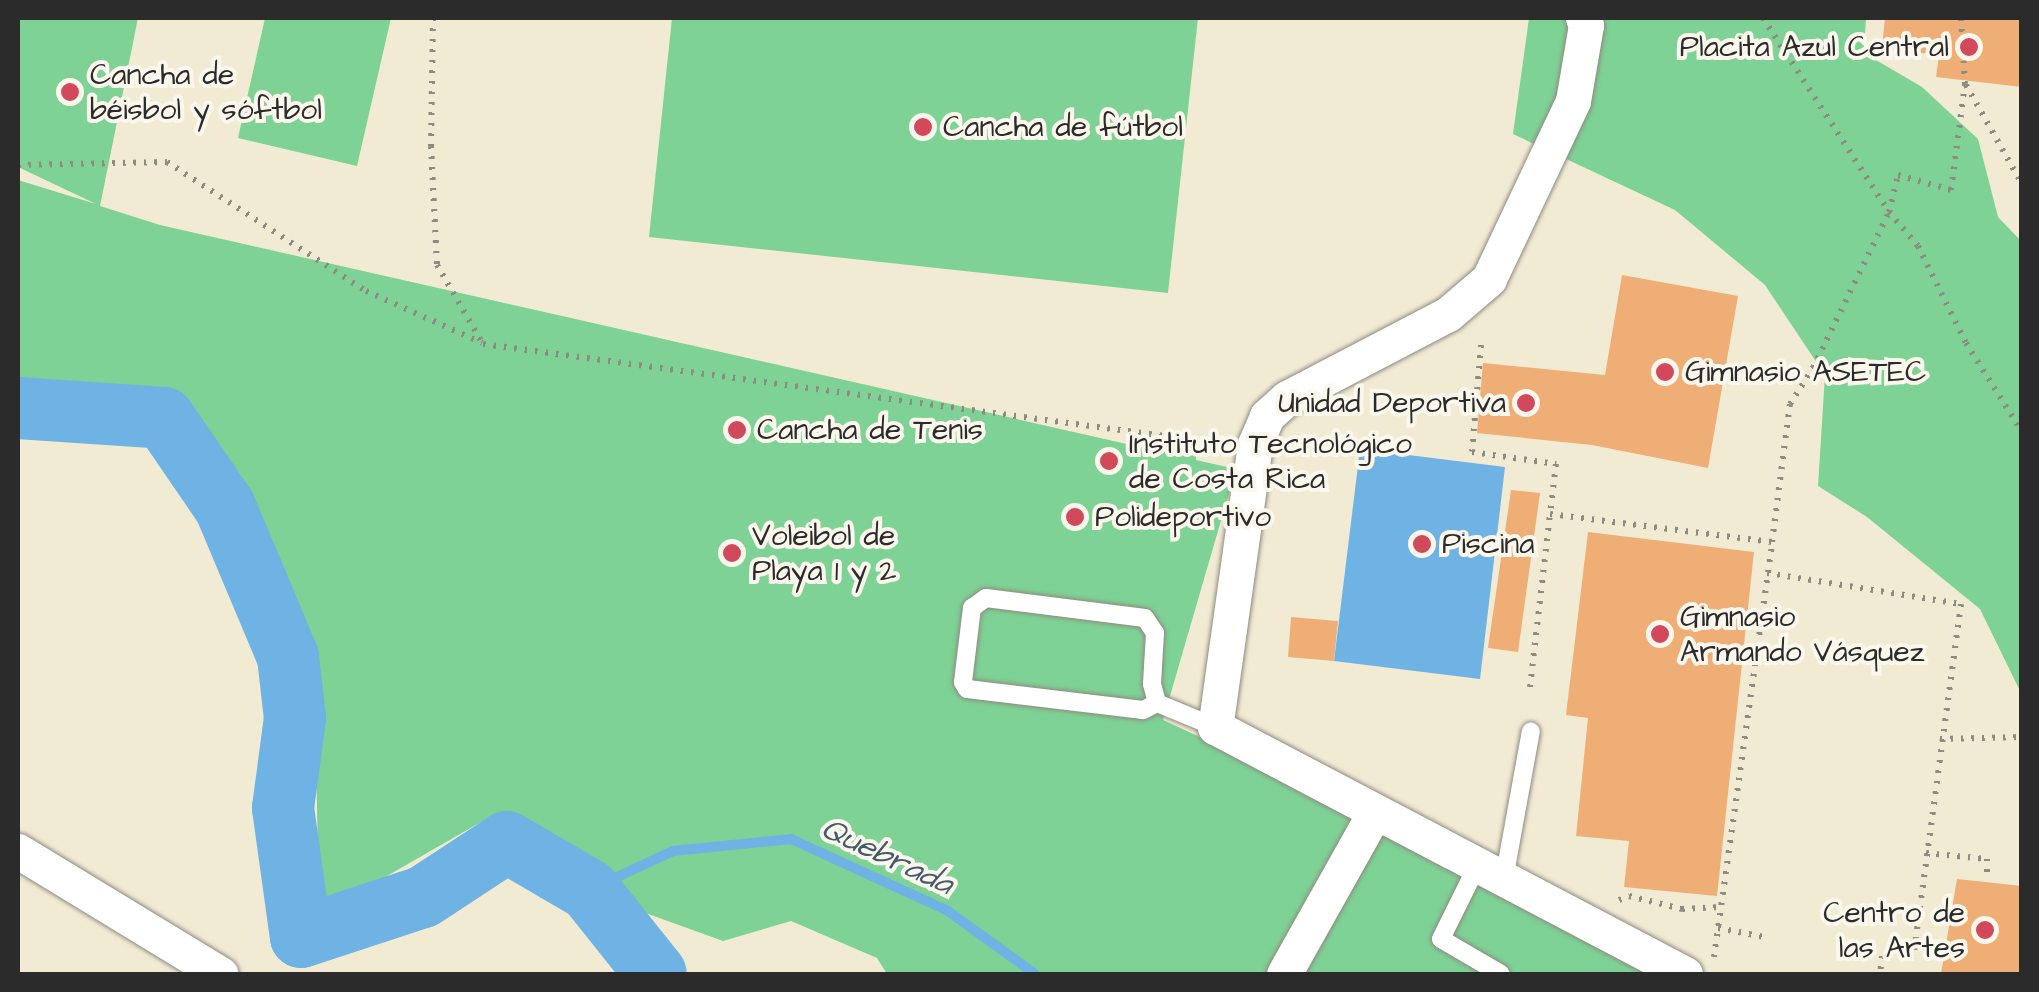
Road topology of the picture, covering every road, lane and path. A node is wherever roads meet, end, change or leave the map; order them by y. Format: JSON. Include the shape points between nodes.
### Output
{"nodes":[{"id":1,"x":433,"y":18,"type":"edge"},
{"id":2,"x":1583,"y":18,"type":"edge"},
{"id":3,"x":1762,"y":18,"type":"edge"},
{"id":4,"x":1961,"y":18,"type":"edge"},
{"id":5,"x":1965,"y":84,"type":"junction"},
{"id":6,"x":18,"y":166,"type":"edge"},
{"id":7,"x":2022,"y":184,"type":"edge"},
{"id":8,"x":1889,"y":212,"type":"junction"},
{"id":9,"x":483,"y":344,"type":"junction"},
{"id":10,"x":1481,"y":345,"type":"dead end"},
{"id":11,"x":2022,"y":432,"type":"edge"},
{"id":12,"x":1256,"y":444,"type":"junction"},
{"id":13,"x":1550,"y":514,"type":"junction"},
{"id":14,"x":1772,"y":542,"type":"junction"},
{"id":15,"x":1767,"y":573,"type":"junction"},
{"id":16,"x":1530,"y":688,"type":"dead end"},
{"id":17,"x":1157,"y":703,"type":"junction"},
{"id":18,"x":1215,"y":727,"type":"junction"},
{"id":19,"x":1530,"y":730,"type":"dead end"},
{"id":20,"x":2022,"y":737,"type":"edge"},
{"id":21,"x":1940,"y":738,"type":"junction"},
{"id":22,"x":1375,"y":812,"type":"junction"},
{"id":23,"x":18,"y":850,"type":"edge"},
{"id":24,"x":1926,"y":853,"type":"junction"},
{"id":25,"x":1490,"y":872,"type":"junction"},
{"id":26,"x":1987,"y":872,"type":"dead end"},
{"id":27,"x":1615,"y":901,"type":"dead end"},
{"id":28,"x":1720,"y":907,"type":"junction"},
{"id":29,"x":1718,"y":928,"type":"junction"},
{"id":30,"x":1764,"y":937,"type":"dead end"},
{"id":31,"x":1698,"y":970,"type":"edge"},
{"id":32,"x":220,"y":974,"type":"edge"},
{"id":33,"x":1284,"y":974,"type":"edge"},
{"id":34,"x":1502,"y":974,"type":"edge"},
{"id":35,"x":1880,"y":974,"type":"edge"}],
"edges":[{"from":1,"to":9,"type":"path","via":[[437,266]]},
{"from":2,"to":12,"type":"street","via":[[1574,101],[1489,279],[1448,314],[1287,398],[1267,416]]},
{"from":3,"to":8,"type":"path"},
{"from":4,"to":5,"type":"path"},
{"from":5,"to":7,"type":"path"},
{"from":5,"to":8,"type":"path","via":[[1952,190],[1898,175]]},
{"from":6,"to":9,"type":"path","via":[[167,162],[366,291]]},
{"from":8,"to":11,"type":"path","via":[[1918,246],[1966,343]]},
{"from":8,"to":14,"type":"path","via":[[1790,404]]},
{"from":9,"to":12,"type":"path"},
{"from":10,"to":13,"type":"path","via":[[1472,452],[1556,464]]},
{"from":12,"to":18,"type":"street"},
{"from":13,"to":14,"type":"path"},
{"from":13,"to":16,"type":"path"},
{"from":14,"to":15,"type":"path"},
{"from":15,"to":21,"type":"path","via":[[1961,604]]},
{"from":15,"to":28,"type":"path"},
{"from":17,"to":17,"type":"lane","via":[[1155,633],[1145,618],[986,598],[972,608],[962,682],[967,690],[1142,710]]},
{"from":17,"to":18,"type":"lane"},
{"from":18,"to":22,"type":"street"},
{"from":19,"to":25,"type":"lane"},
{"from":20,"to":21,"type":"path"},
{"from":21,"to":24,"type":"path"},
{"from":22,"to":25,"type":"street"},
{"from":22,"to":33,"type":"street"},
{"from":23,"to":32,"type":"street"},
{"from":24,"to":26,"type":"path","via":[[1987,859]]},
{"from":24,"to":35,"type":"path","via":[[1913,958],[1882,956]]},
{"from":25,"to":31,"type":"street"},
{"from":25,"to":34,"type":"lane","via":[[1442,939]]},
{"from":27,"to":28,"type":"path","via":[[1629,896],[1682,909]]},
{"from":28,"to":29,"type":"path"},
{"from":29,"to":30,"type":"path"},
{"from":29,"to":31,"type":"path"}]}
